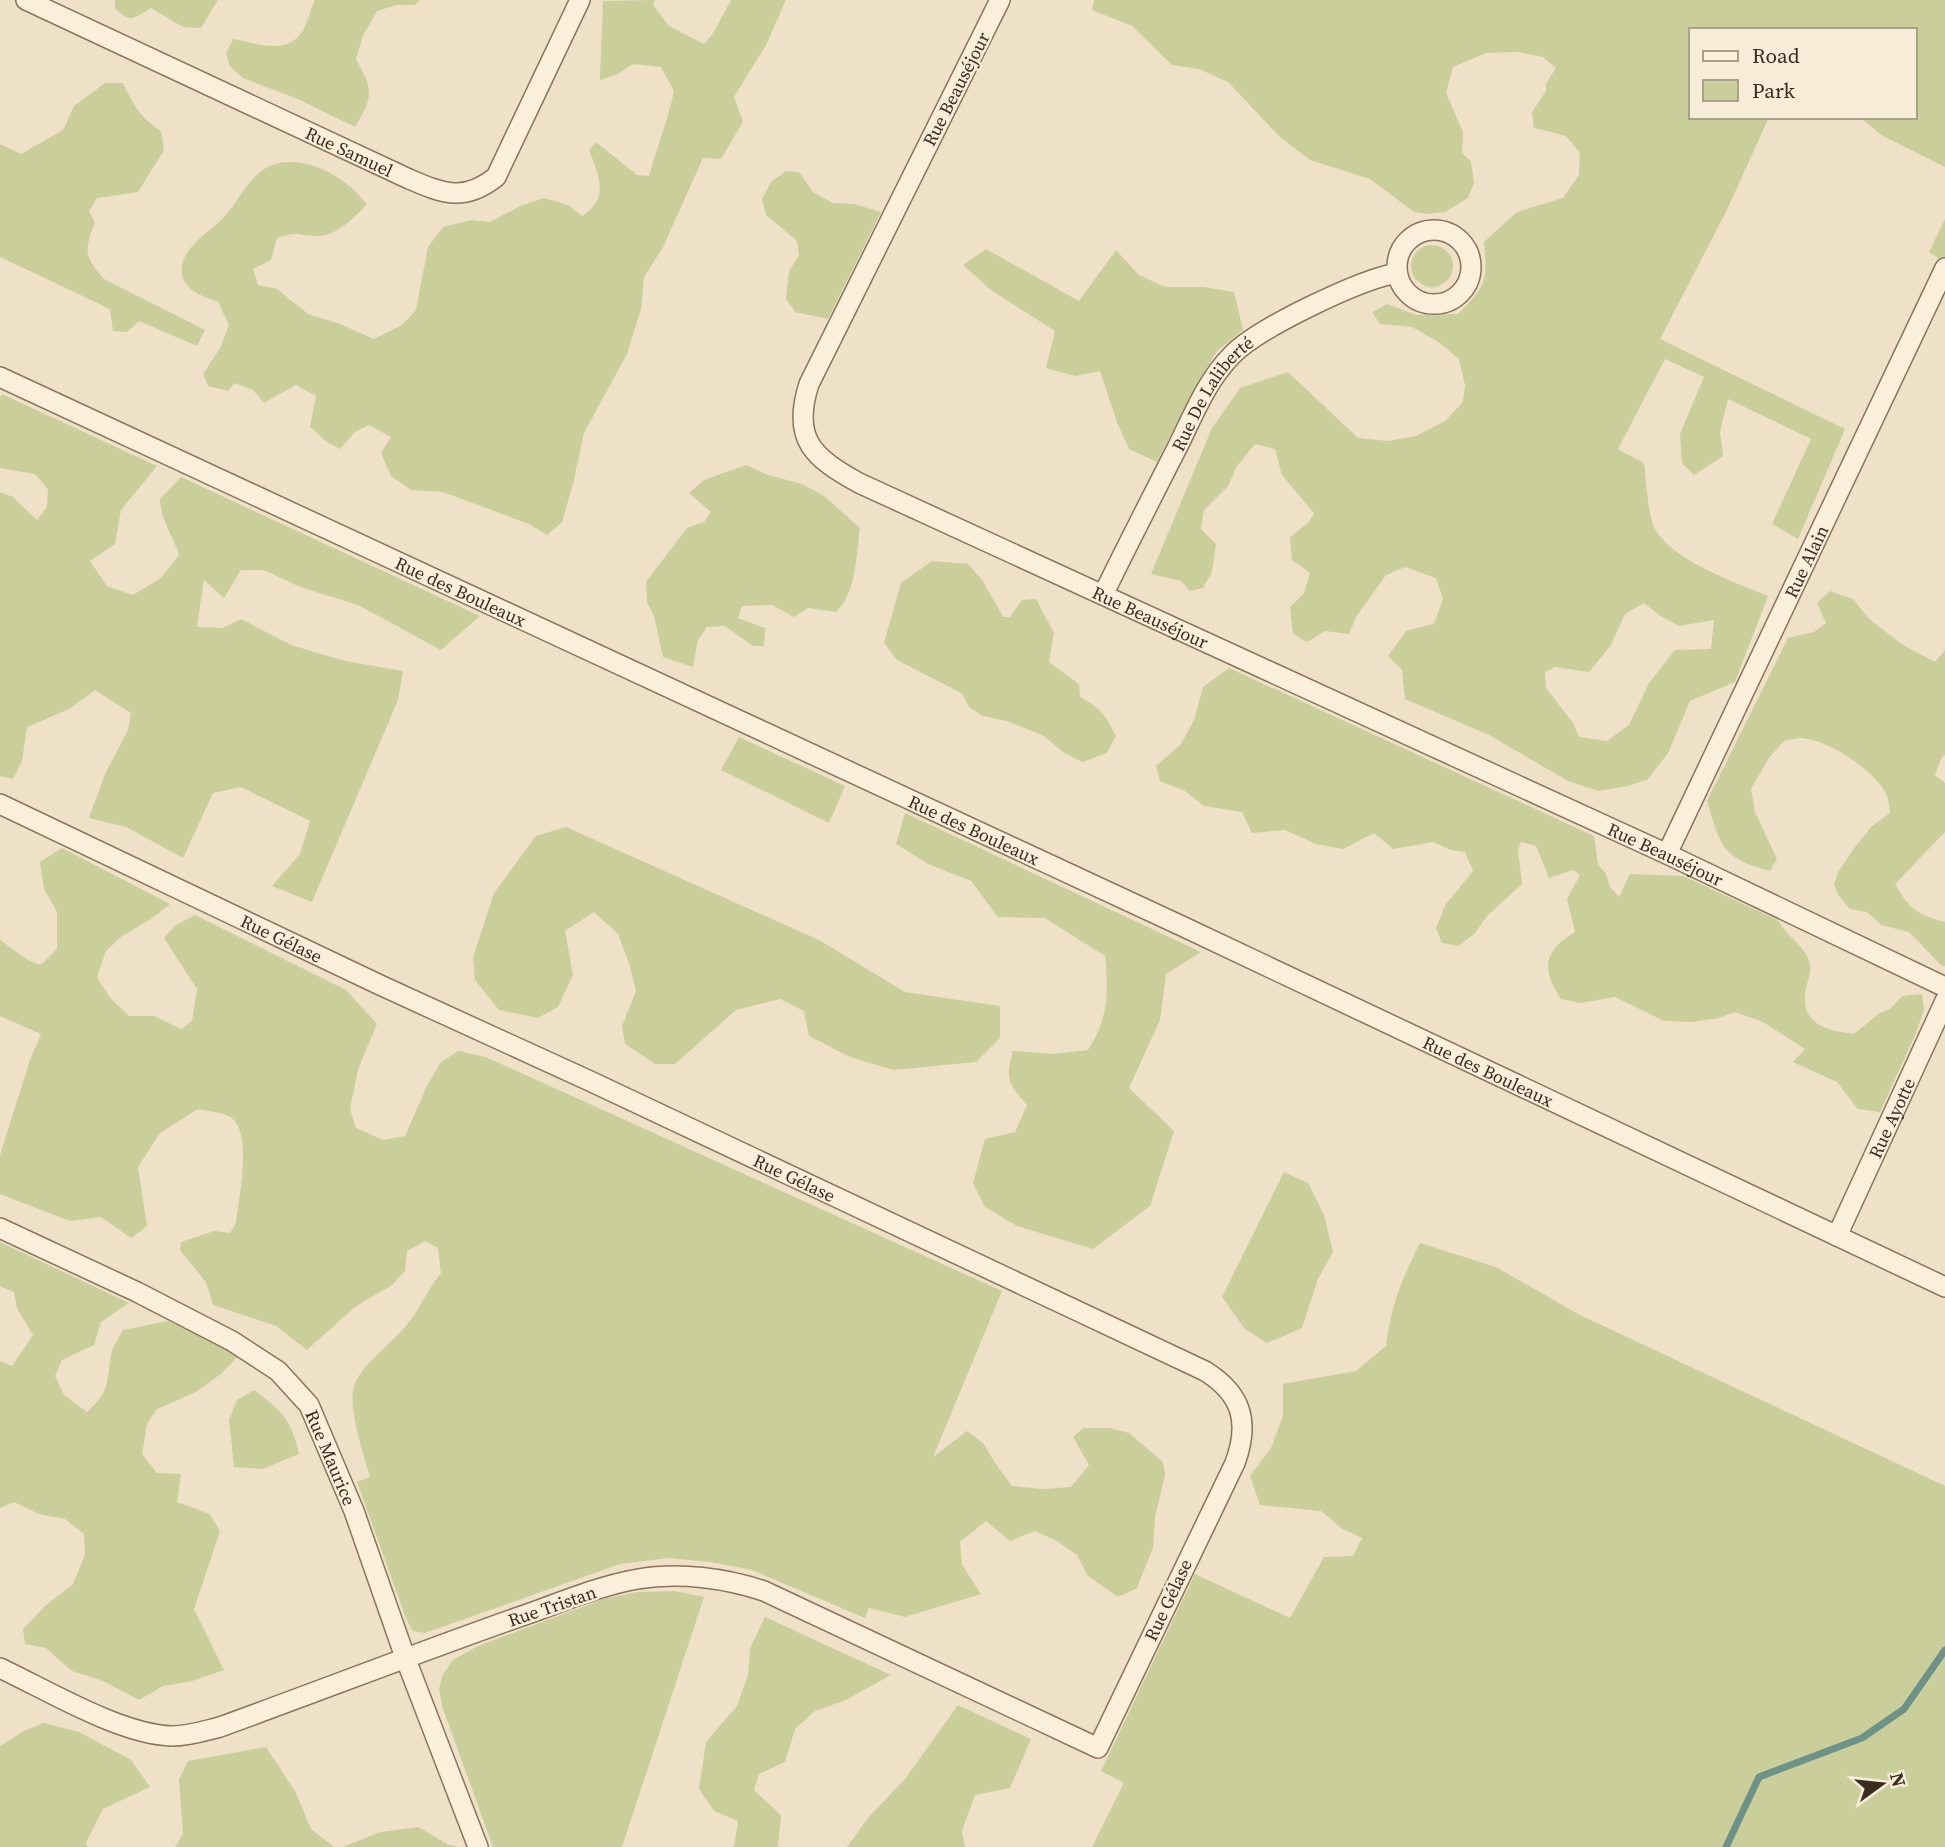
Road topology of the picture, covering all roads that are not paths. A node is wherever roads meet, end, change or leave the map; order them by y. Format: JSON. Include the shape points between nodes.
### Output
{"nodes":[{"id":1,"x":26,"y":0,"type":"edge"},
{"id":2,"x":580,"y":0,"type":"edge"},
{"id":3,"x":1000,"y":0,"type":"edge"},
{"id":4,"x":1945,"y":268,"type":"edge"},
{"id":5,"x":1398,"y":273,"type":"dead end"},
{"id":6,"x":0,"y":377,"type":"edge"},
{"id":7,"x":1104,"y":593,"type":"junction"},
{"id":8,"x":0,"y":804,"type":"edge"},
{"id":9,"x":1667,"y":854,"type":"junction"},
{"id":10,"x":1945,"y":987,"type":"edge"},
{"id":11,"x":1945,"y":1002,"type":"edge"},
{"id":12,"x":0,"y":1228,"type":"edge"},
{"id":13,"x":1837,"y":1236,"type":"junction"},
{"id":14,"x":1945,"y":1287,"type":"edge"},
{"id":15,"x":405,"y":1657,"type":"junction"},
{"id":16,"x":0,"y":1668,"type":"edge"},
{"id":17,"x":1098,"y":1748,"type":"joint"},
{"id":18,"x":478,"y":1847,"type":"edge"}],
"edges":[{"from":1,"to":2,"type":"street","name":"Rue Samuel","via":[[448,194],[482,188],[496,177]]},
{"from":3,"to":7,"type":"street","name":"Rue Beauséjour","via":[[809,384],[805,433],[817,456],[851,478]]},
{"from":4,"to":9,"type":"street","name":"Rue Alain"},
{"from":5,"to":7,"type":"street","name":"Rue De Laliberté","via":[[1315,306],[1231,355],[1202,398]]},
{"from":6,"to":13,"type":"street","name":"Rue des Bouleaux","via":[[1184,926]]},
{"from":7,"to":9,"type":"street","name":"Rue Beauséjour"},
{"from":8,"to":17,"type":"street","name":"Rue Gélase","via":[[1221,1381],[1240,1408],[1242,1444]]},
{"from":9,"to":10,"type":"street","name":"Rue Beauséjour"},
{"from":11,"to":13,"type":"street","name":"Rue Ayotte"},
{"from":12,"to":15,"type":"street","name":"Rue Maurice","via":[[232,1341],[293,1386],[309,1405],[330,1452]]},
{"from":13,"to":14,"type":"street","name":"Rue des Bouleaux"},
{"from":15,"to":16,"type":"street","name":"Rue Tristan","via":[[220,1727],[170,1736],[121,1724]]},
{"from":15,"to":17,"type":"street","name":"Rue Tristan","via":[[637,1579],[712,1578],[764,1591]]},
{"from":15,"to":18,"type":"street","name":"Rue Maurice"}]}
